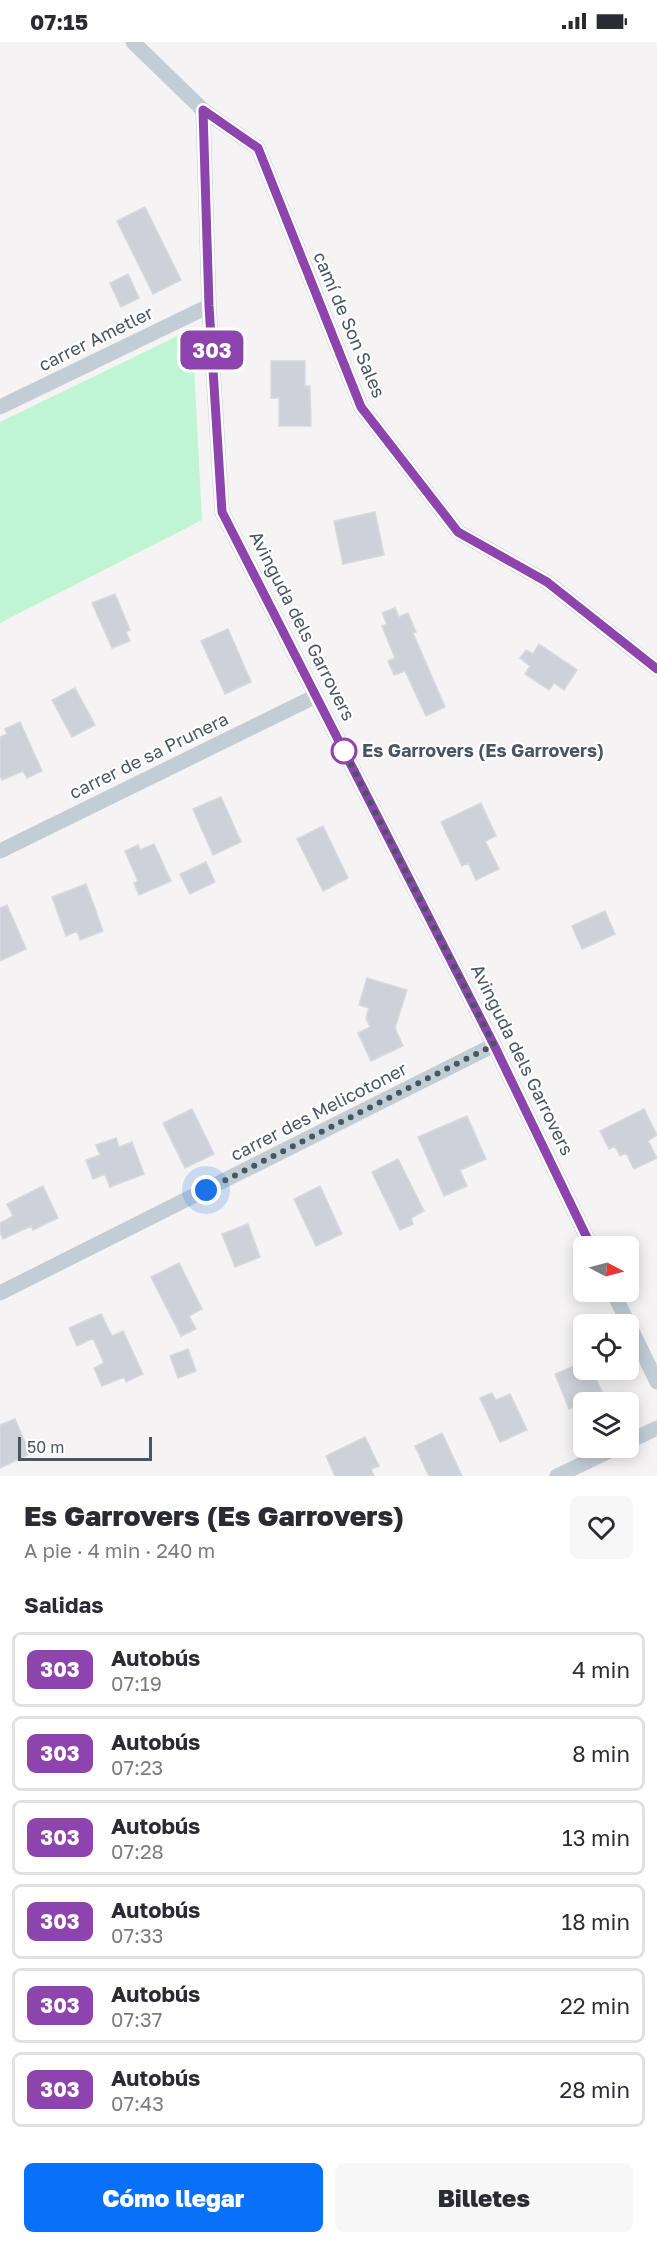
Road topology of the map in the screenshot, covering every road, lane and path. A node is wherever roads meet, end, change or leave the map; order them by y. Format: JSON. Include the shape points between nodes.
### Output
{"nodes":[{"id":1,"x":134,"y":42,"type":"edge"},
{"id":2,"x":203,"y":110,"type":"junction"},
{"id":3,"x":209,"y":306,"type":"junction"},
{"id":4,"x":0,"y":407,"type":"edge"},
{"id":5,"x":657,"y":669,"type":"edge"},
{"id":6,"x":316,"y":696,"type":"junction"},
{"id":7,"x":0,"y":851,"type":"edge"},
{"id":8,"x":494,"y":1045,"type":"junction"},
{"id":9,"x":586,"y":1236,"type":"edge"},
{"id":10,"x":0,"y":1293,"type":"edge"},
{"id":11,"x":618,"y":1302,"type":"edge"},
{"id":12,"x":657,"y":1382,"type":"edge"},
{"id":13,"x":657,"y":1428,"type":"edge"},
{"id":14,"x":639,"y":1437,"type":"edge"},
{"id":15,"x":595,"y":1458,"type":"edge"},
{"id":16,"x":557,"y":1476,"type":"edge"}],
"edges":[{"from":1,"to":2,"type":"street","name":"camí de Son Sales"},
{"from":2,"to":3,"type":"street","name":"Avinguda dels Garrovers"},
{"from":2,"to":5,"type":"street","name":"camí de Son Sales","via":[[258,148],[361,407],[458,532],[547,582]]},
{"from":3,"to":4,"type":"street","name":"carrer Ametler"},
{"from":3,"to":6,"type":"street","name":"Avinguda dels Garrovers","via":[[222,512]]},
{"from":6,"to":7,"type":"street","name":"carrer de sa Prunera"},
{"from":6,"to":8,"type":"street","name":"Avinguda dels Garrovers"},
{"from":8,"to":9,"type":"street","name":"Avinguda dels Garrovers"},
{"from":8,"to":10,"type":"street","name":"carrer des Melicotoner"},
{"from":11,"to":12,"type":"street"},
{"from":13,"to":14,"type":"street"},
{"from":15,"to":16,"type":"street"}]}
